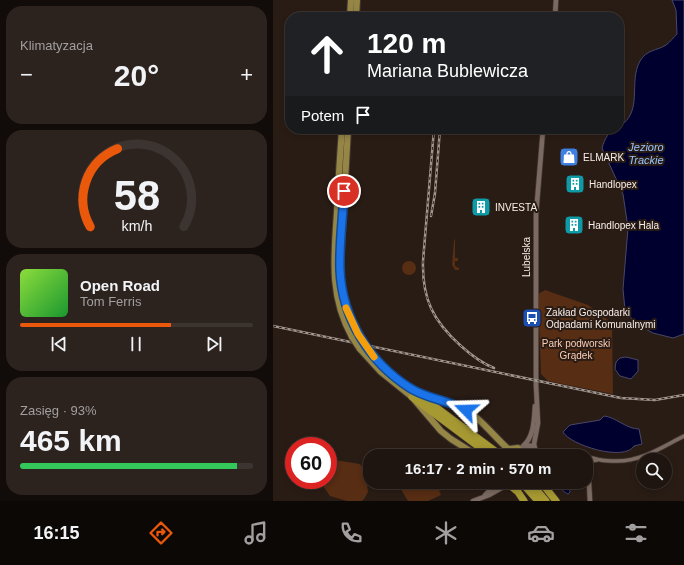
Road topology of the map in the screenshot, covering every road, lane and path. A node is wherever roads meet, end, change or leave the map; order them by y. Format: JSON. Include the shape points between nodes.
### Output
{"nodes":[{"id":1,"x":351,"y":0,"type":"edge"},
{"id":2,"x":357,"y":0,"type":"edge"},
{"id":3,"x":556,"y":0,"type":"edge"},
{"id":4,"x":350,"y":12,"type":"edge"},
{"id":5,"x":356,"y":12,"type":"edge"},
{"id":6,"x":555,"y":12,"type":"edge"},
{"id":7,"x":342,"y":134,"type":"edge"},
{"id":8,"x":348,"y":134,"type":"edge"},
{"id":9,"x":543,"y":134,"type":"edge"},
{"id":10,"x":536,"y":385,"type":"junction"},
{"id":11,"x":410,"y":388,"type":"junction"},
{"id":12,"x":411,"y":397,"type":"junction"},
{"id":13,"x":684,"y":436,"type":"edge"},
{"id":14,"x":521,"y":447,"type":"junction"},
{"id":15,"x":468,"y":449,"type":"edge"},
{"id":16,"x":482,"y":449,"type":"edge"},
{"id":17,"x":493,"y":449,"type":"edge"},
{"id":18,"x":519,"y":449,"type":"edge"},
{"id":19,"x":533,"y":449,"type":"edge"},
{"id":20,"x":536,"y":449,"type":"edge"},
{"id":21,"x":593,"y":457,"type":"edge"},
{"id":22,"x":598,"y":460,"type":"junction"},
{"id":23,"x":593,"y":461,"type":"edge"},
{"id":24,"x":492,"y":489,"type":"edge"},
{"id":25,"x":502,"y":489,"type":"edge"},
{"id":26,"x":514,"y":489,"type":"edge"},
{"id":27,"x":529,"y":489,"type":"edge"},
{"id":28,"x":532,"y":489,"type":"edge"},
{"id":29,"x":547,"y":489,"type":"edge"},
{"id":30,"x":589,"y":489,"type":"edge"},
{"id":31,"x":484,"y":496,"type":"junction"},
{"id":32,"x":473,"y":501,"type":"edge"},
{"id":33,"x":524,"y":501,"type":"edge"},
{"id":34,"x":538,"y":501,"type":"edge"},
{"id":35,"x":547,"y":501,"type":"edge"},
{"id":36,"x":556,"y":501,"type":"edge"},
{"id":37,"x":590,"y":501,"type":"edge"}],
"edges":[{"from":1,"to":4,"type":"main road"},
{"from":2,"to":5,"type":"main road"},
{"from":3,"to":6,"type":"street"},
{"from":7,"to":12,"type":"main road","bridge":true,"via":[[334,251],[334,276],[340,309],[360,349],[381,372]]},
{"from":8,"to":11,"type":"main road","bridge":true,"via":[[340,254],[340,275],[346,307],[369,351]]},
{"from":9,"to":10,"type":"street","name":"Lubelska","via":[[536,215]]},
{"from":10,"to":14,"type":"street","name":"Lubelska","via":[[534,421],[529,439]]},
{"from":10,"to":20,"type":"street","name":"Lubelska","via":[[538,423],[534,444]]},
{"from":11,"to":14,"type":"main road","via":[[431,398],[461,407],[507,448]]},
{"from":11,"to":17,"type":"highway"},
{"from":12,"to":15,"type":"main road","via":[[441,431]]},
{"from":12,"to":16,"type":"highway"},
{"from":13,"to":22,"type":"street","via":[[657,451],[632,460]]},
{"from":14,"to":18,"type":"street"},
{"from":14,"to":19,"type":"street","via":[[529,446]]},
{"from":21,"to":22,"type":"street"},
{"from":22,"to":23,"type":"street"},
{"from":24,"to":31,"type":"street"},
{"from":25,"to":31,"type":"street"},
{"from":26,"to":33,"type":"highway"},
{"from":27,"to":34,"type":"highway"},
{"from":28,"to":35,"type":"highway"},
{"from":29,"to":36,"type":"highway"},
{"from":30,"to":37,"type":"street"},
{"from":31,"to":32,"type":"street"}]}
